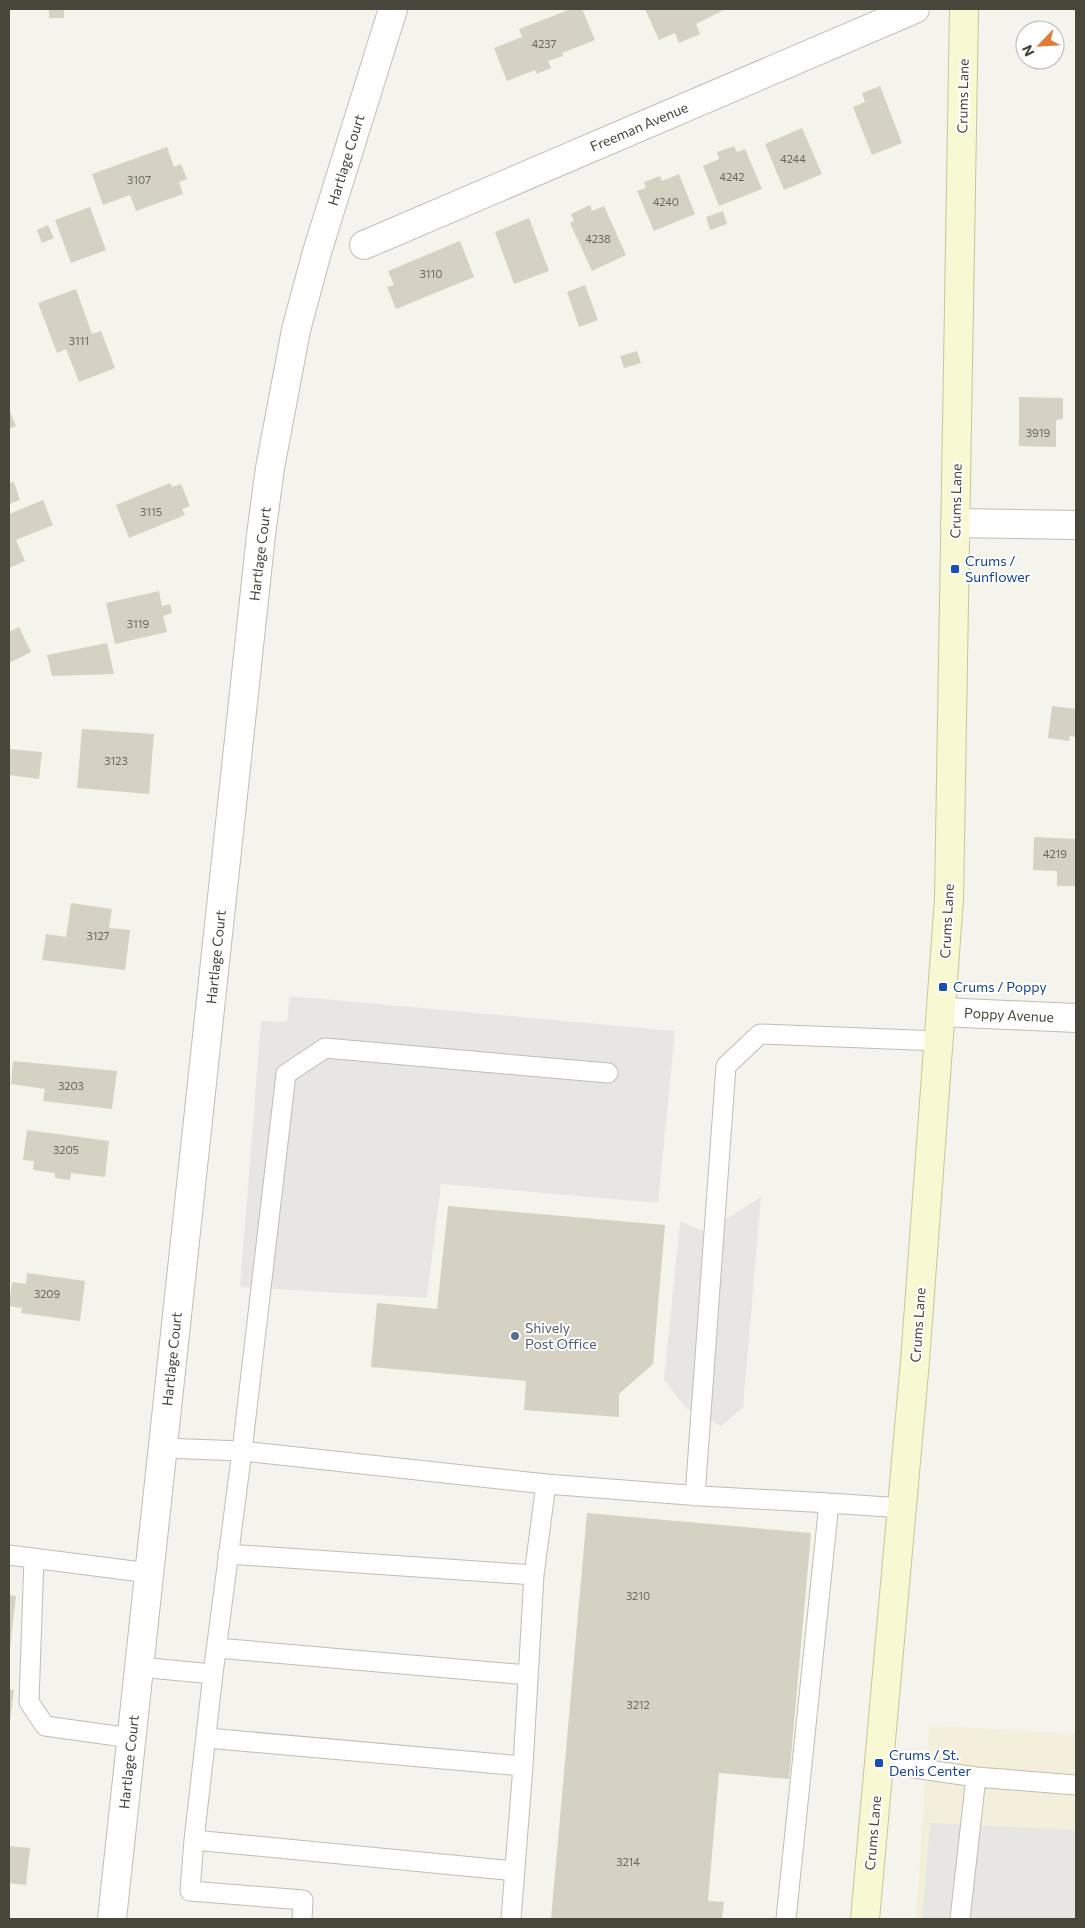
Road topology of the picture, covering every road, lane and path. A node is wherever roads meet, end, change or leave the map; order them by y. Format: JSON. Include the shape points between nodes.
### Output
{"nodes":[{"id":1,"x":393,"y":9,"type":"edge"},
{"id":2,"x":915,"y":9,"type":"edge"},
{"id":3,"x":964,"y":9,"type":"edge"},
{"id":4,"x":364,"y":245,"type":"dead end"},
{"id":5,"x":955,"y":523,"type":"junction"},
{"id":6,"x":1076,"y":525,"type":"edge"},
{"id":7,"x":942,"y":1012,"type":"junction"},
{"id":8,"x":1076,"y":1018,"type":"edge"},
{"id":9,"x":940,"y":1041,"type":"junction"},
{"id":10,"x":608,"y":1073,"type":"dead end"},
{"id":11,"x":163,"y":1448,"type":"junction"},
{"id":12,"x":242,"y":1451,"type":"junction"},
{"id":13,"x":546,"y":1484,"type":"junction"},
{"id":14,"x":695,"y":1496,"type":"junction"},
{"id":15,"x":829,"y":1503,"type":"junction"},
{"id":16,"x":902,"y":1508,"type":"junction"},
{"id":17,"x":228,"y":1554,"type":"junction"},
{"id":18,"x":9,"y":1555,"type":"edge"},
{"id":19,"x":34,"y":1558,"type":"junction"},
{"id":20,"x":149,"y":1573,"type":"junction"},
{"id":21,"x":534,"y":1575,"type":"junction"},
{"id":22,"x":217,"y":1648,"type":"junction"},
{"id":23,"x":139,"y":1668,"type":"junction"},
{"id":24,"x":213,"y":1674,"type":"junction"},
{"id":25,"x":528,"y":1674,"type":"junction"},
{"id":26,"x":131,"y":1738,"type":"junction"},
{"id":27,"x":207,"y":1738,"type":"junction"},
{"id":28,"x":879,"y":1763,"type":"junction"},
{"id":29,"x":523,"y":1766,"type":"junction"},
{"id":30,"x":976,"y":1778,"type":"junction"},
{"id":31,"x":1076,"y":1785,"type":"edge"},
{"id":32,"x":194,"y":1840,"type":"junction"},
{"id":33,"x":515,"y":1871,"type":"junction"},
{"id":34,"x":112,"y":1919,"type":"edge"},
{"id":35,"x":302,"y":1919,"type":"edge"},
{"id":36,"x":511,"y":1919,"type":"edge"},
{"id":37,"x":786,"y":1919,"type":"edge"},
{"id":38,"x":865,"y":1919,"type":"edge"},
{"id":39,"x":960,"y":1919,"type":"edge"}],
"edges":[{"from":1,"to":11,"type":"street","name":"Hartlage Court","via":[[296,330],[270,468]]},
{"from":2,"to":4,"type":"street","name":"Freeman Avenue"},
{"from":3,"to":5,"type":"main road","name":"Crums Lane"},
{"from":5,"to":6,"type":"street"},
{"from":5,"to":7,"type":"main road","name":"Crums Lane","via":[[949,899]]},
{"from":7,"to":8,"type":"street","name":"Poppy Avenue"},
{"from":7,"to":9,"type":"main road","name":"Crums Lane"},
{"from":9,"to":14,"type":"lane","via":[[760,1034],[726,1066]]},
{"from":9,"to":16,"type":"main road","name":"Crums Lane"},
{"from":10,"to":12,"type":"lane","via":[[326,1048],[286,1074]]},
{"from":11,"to":12,"type":"lane"},
{"from":11,"to":20,"type":"street","name":"Hartlage Court"},
{"from":12,"to":13,"type":"lane"},
{"from":12,"to":17,"type":"lane"},
{"from":13,"to":14,"type":"lane"},
{"from":13,"to":21,"type":"lane"},
{"from":14,"to":15,"type":"lane"},
{"from":15,"to":16,"type":"lane"},
{"from":15,"to":37,"type":"lane"},
{"from":16,"to":28,"type":"main road","name":"Crums Lane"},
{"from":17,"to":21,"type":"lane"},
{"from":17,"to":22,"type":"lane"},
{"from":18,"to":19,"type":"lane"},
{"from":19,"to":20,"type":"lane"},
{"from":19,"to":26,"type":"lane","via":[[29,1702],[45,1726]]},
{"from":20,"to":23,"type":"street","name":"Hartlage Court"},
{"from":21,"to":25,"type":"lane"},
{"from":22,"to":24,"type":"lane"},
{"from":22,"to":25,"type":"lane"},
{"from":23,"to":24,"type":"lane"},
{"from":23,"to":26,"type":"street","name":"Hartlage Court"},
{"from":24,"to":27,"type":"lane"},
{"from":25,"to":29,"type":"lane"},
{"from":26,"to":34,"type":"street","name":"Hartlage Court"},
{"from":27,"to":29,"type":"lane"},
{"from":27,"to":32,"type":"lane"},
{"from":28,"to":30,"type":"lane"},
{"from":28,"to":38,"type":"main road","name":"Crums Lane"},
{"from":29,"to":33,"type":"lane"},
{"from":30,"to":31,"type":"lane"},
{"from":30,"to":39,"type":"lane"},
{"from":32,"to":33,"type":"lane"},
{"from":32,"to":35,"type":"lane","via":[[190,1892],[303,1900]]},
{"from":33,"to":36,"type":"lane"}]}
